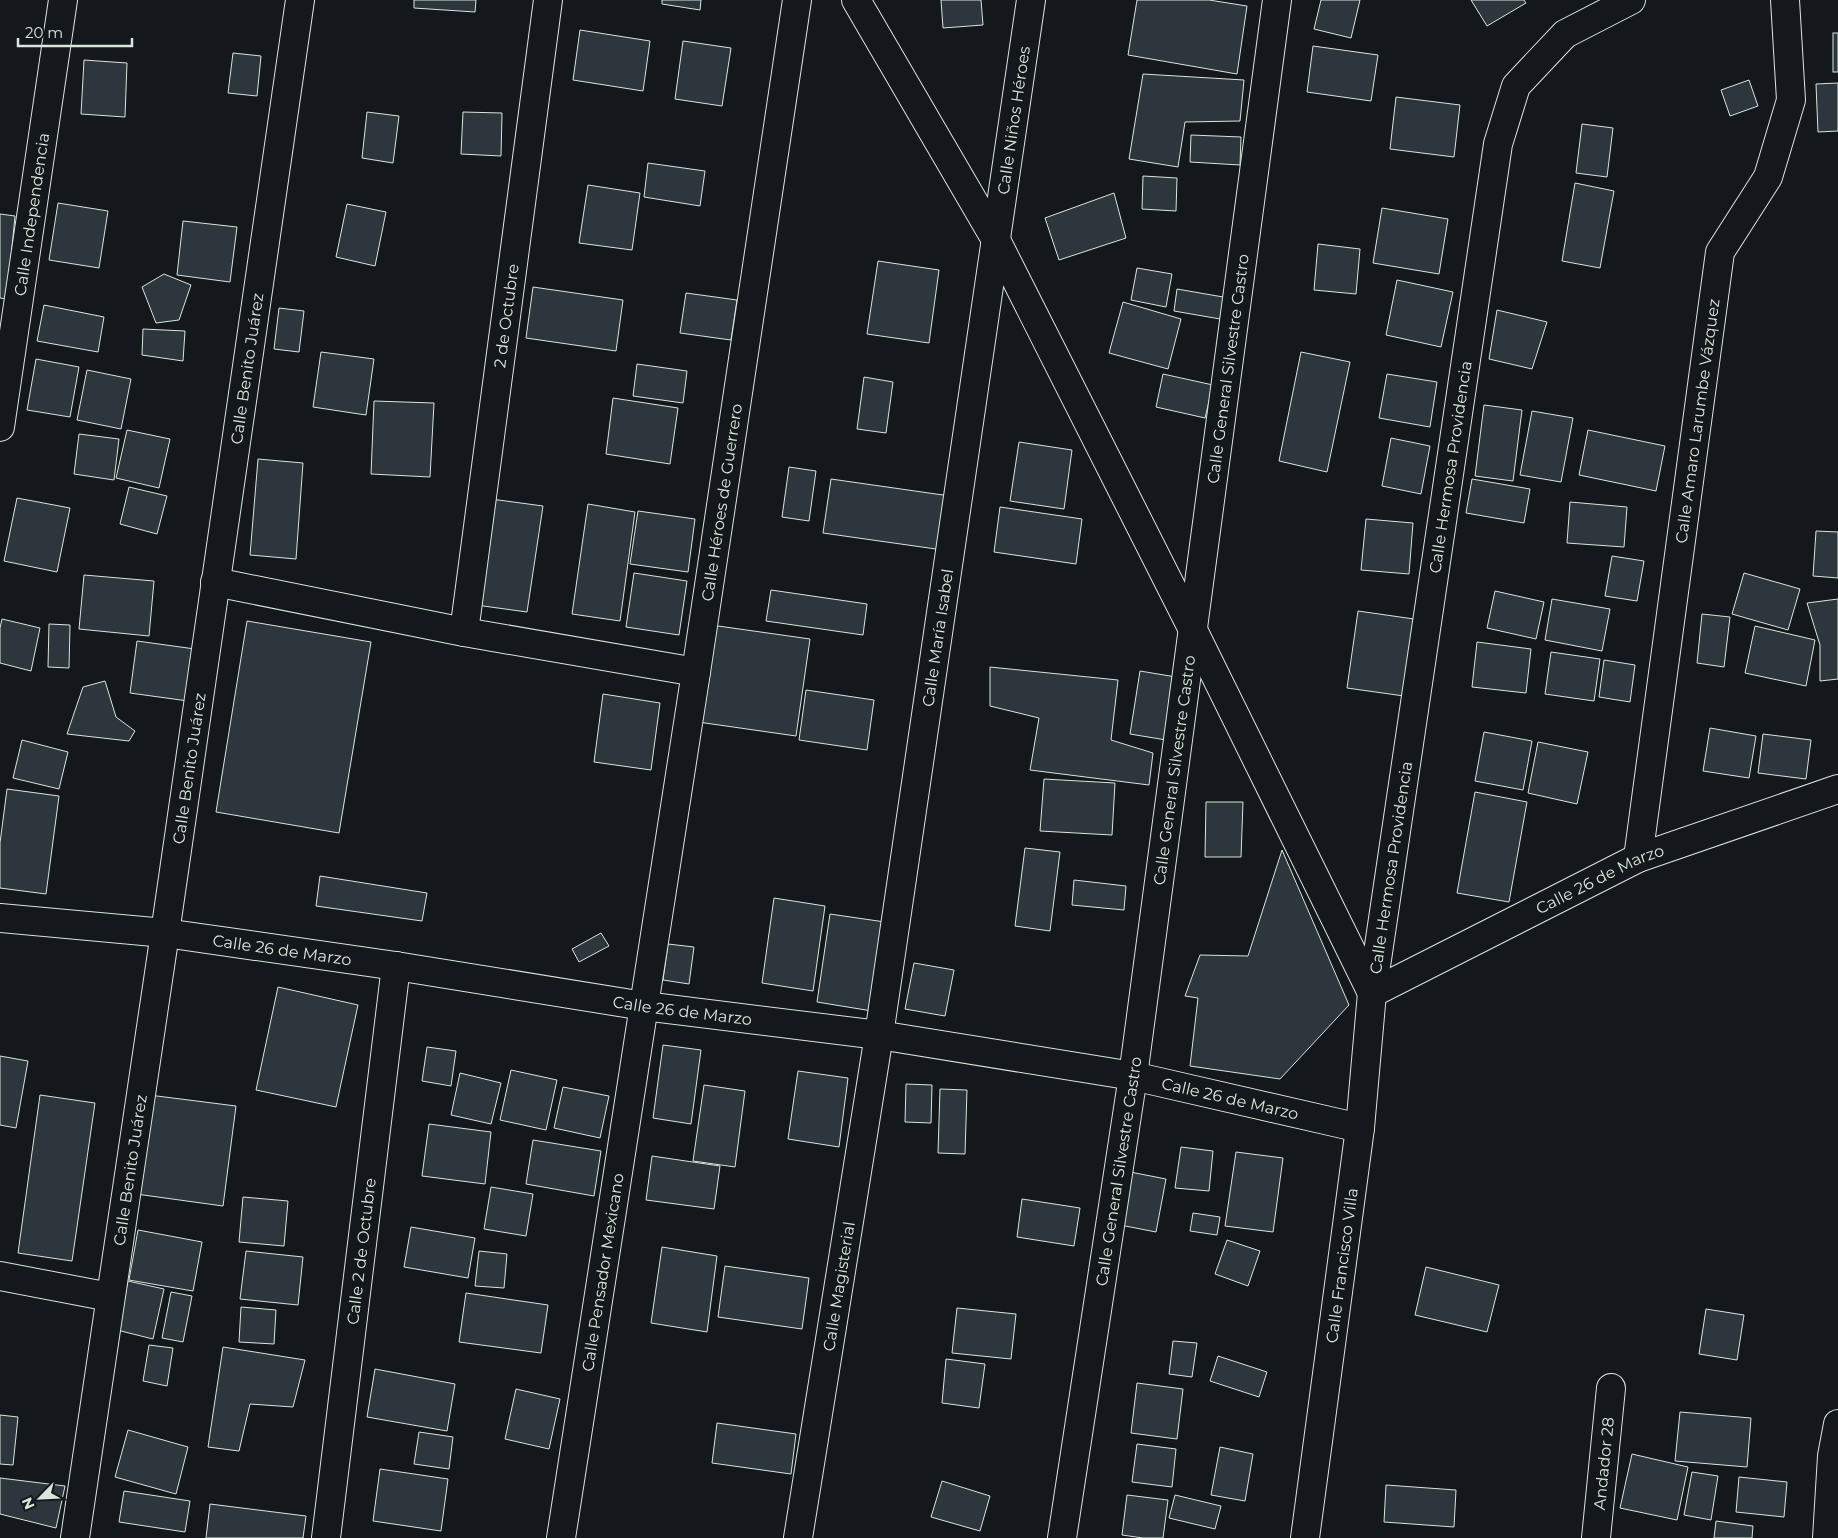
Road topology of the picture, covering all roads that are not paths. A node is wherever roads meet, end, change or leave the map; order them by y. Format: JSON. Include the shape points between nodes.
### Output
{"nodes":[{"id":1,"x":63,"y":0,"type":"edge"},
{"id":2,"x":300,"y":0,"type":"edge"},
{"id":3,"x":548,"y":0,"type":"edge"},
{"id":4,"x":797,"y":0,"type":"edge"},
{"id":5,"x":856,"y":0,"type":"edge"},
{"id":6,"x":1031,"y":0,"type":"edge"},
{"id":7,"x":1277,"y":0,"type":"edge"},
{"id":8,"x":1631,"y":0,"type":"edge"},
{"id":9,"x":1785,"y":0,"type":"edge"},
{"id":10,"x":996,"y":240,"type":"junction"},
{"id":11,"x":0,"y":428,"type":"edge"},
{"id":12,"x":215,"y":582,"type":"junction"},
{"id":13,"x":1192,"y":628,"type":"junction"},
{"id":14,"x":464,"y":632,"type":"junction"},
{"id":15,"x":696,"y":672,"type":"junction"},
{"id":16,"x":1838,"y":789,"type":"edge"},
{"id":17,"x":1638,"y":858,"type":"junction"},
{"id":18,"x":0,"y":918,"type":"edge"},
{"id":19,"x":166,"y":933,"type":"junction"},
{"id":20,"x":396,"y":966,"type":"junction"},
{"id":21,"x":1372,"y":993,"type":"junction"},
{"id":22,"x":644,"y":1006,"type":"junction"},
{"id":23,"x":879,"y":1035,"type":"junction"},
{"id":24,"x":1133,"y":1076,"type":"junction"},
{"id":25,"x":1360,"y":1128,"type":"junction"},
{"id":26,"x":0,"y":1276,"type":"edge"},
{"id":27,"x":110,"y":1297,"type":"junction"},
{"id":28,"x":1611,"y":1388,"type":"dead end"},
{"id":29,"x":1838,"y":1424,"type":"edge"},
{"id":30,"x":75,"y":1538,"type":"edge"},
{"id":31,"x":326,"y":1538,"type":"edge"},
{"id":32,"x":561,"y":1538,"type":"edge"},
{"id":33,"x":798,"y":1538,"type":"edge"},
{"id":34,"x":1062,"y":1538,"type":"edge"},
{"id":35,"x":1305,"y":1538,"type":"edge"},
{"id":36,"x":1596,"y":1538,"type":"edge"},
{"id":37,"x":1827,"y":1538,"type":"edge"}],
"edges":[{"from":1,"to":11,"type":"street","name":"Calle Independencia"},
{"from":2,"to":12,"type":"street","name":"Calle Benito Juárez"},
{"from":3,"to":14,"type":"street","name":"2 de Octubre"},
{"from":4,"to":15,"type":"street","name":"Calle Héroes de Guerrero"},
{"from":5,"to":10,"type":"street"},
{"from":6,"to":10,"type":"street","name":"Calle Niños Héroes"},
{"from":7,"to":13,"type":"street","name":"Calle General Silvestre Castro"},
{"from":8,"to":21,"type":"street","name":"Calle Hermosa Providencia","via":[[1565,34],[1516,86],[1498,144]]},
{"from":9,"to":17,"type":"street","name":"Calle Amaro Larumbe Vázquez","via":[[1791,100],[1768,177],[1720,252]]},
{"from":10,"to":13,"type":"street"},
{"from":10,"to":23,"type":"street","name":"Calle María Isabel"},
{"from":12,"to":14,"type":"street"},
{"from":12,"to":19,"type":"street","name":"Calle Benito Juárez"},
{"from":13,"to":21,"type":"street"},
{"from":13,"to":24,"type":"street","name":"Calle General Silvestre Castro"},
{"from":14,"to":15,"type":"street"},
{"from":15,"to":22,"type":"street","name":"Calle Héroes de Guerrero"},
{"from":16,"to":17,"type":"street","name":"Calle 26 de Marzo"},
{"from":17,"to":21,"type":"street","name":"Calle 26 de Marzo"},
{"from":18,"to":19,"type":"street","name":"Calle 26 de Marzo"},
{"from":19,"to":20,"type":"street","name":"Calle 26 de Marzo"},
{"from":19,"to":27,"type":"street","name":"Calle Benito Juárez"},
{"from":20,"to":22,"type":"street","name":"Calle 26 de Marzo"},
{"from":20,"to":31,"type":"street","name":"Calle 2 de Octubre"},
{"from":21,"to":25,"type":"street","name":"Calle Francisco Villa"},
{"from":22,"to":23,"type":"street","name":"Calle 26 de Marzo"},
{"from":22,"to":32,"type":"street","name":"Calle Pensador Mexicano"},
{"from":23,"to":24,"type":"street","name":"Calle 26 de Marzo"},
{"from":23,"to":33,"type":"street","name":"Calle Magisterial"},
{"from":24,"to":25,"type":"street","name":"Calle 26 de Marzo"},
{"from":24,"to":34,"type":"street","name":"Calle General Silvestre Castro"},
{"from":25,"to":35,"type":"street","name":"Calle Francisco Villa"},
{"from":26,"to":27,"type":"street"},
{"from":27,"to":30,"type":"street","name":"Calle Benito Juárez"},
{"from":28,"to":36,"type":"street","name":"Andador 28"},
{"from":29,"to":37,"type":"street","via":[[1832,1456]]}]}
